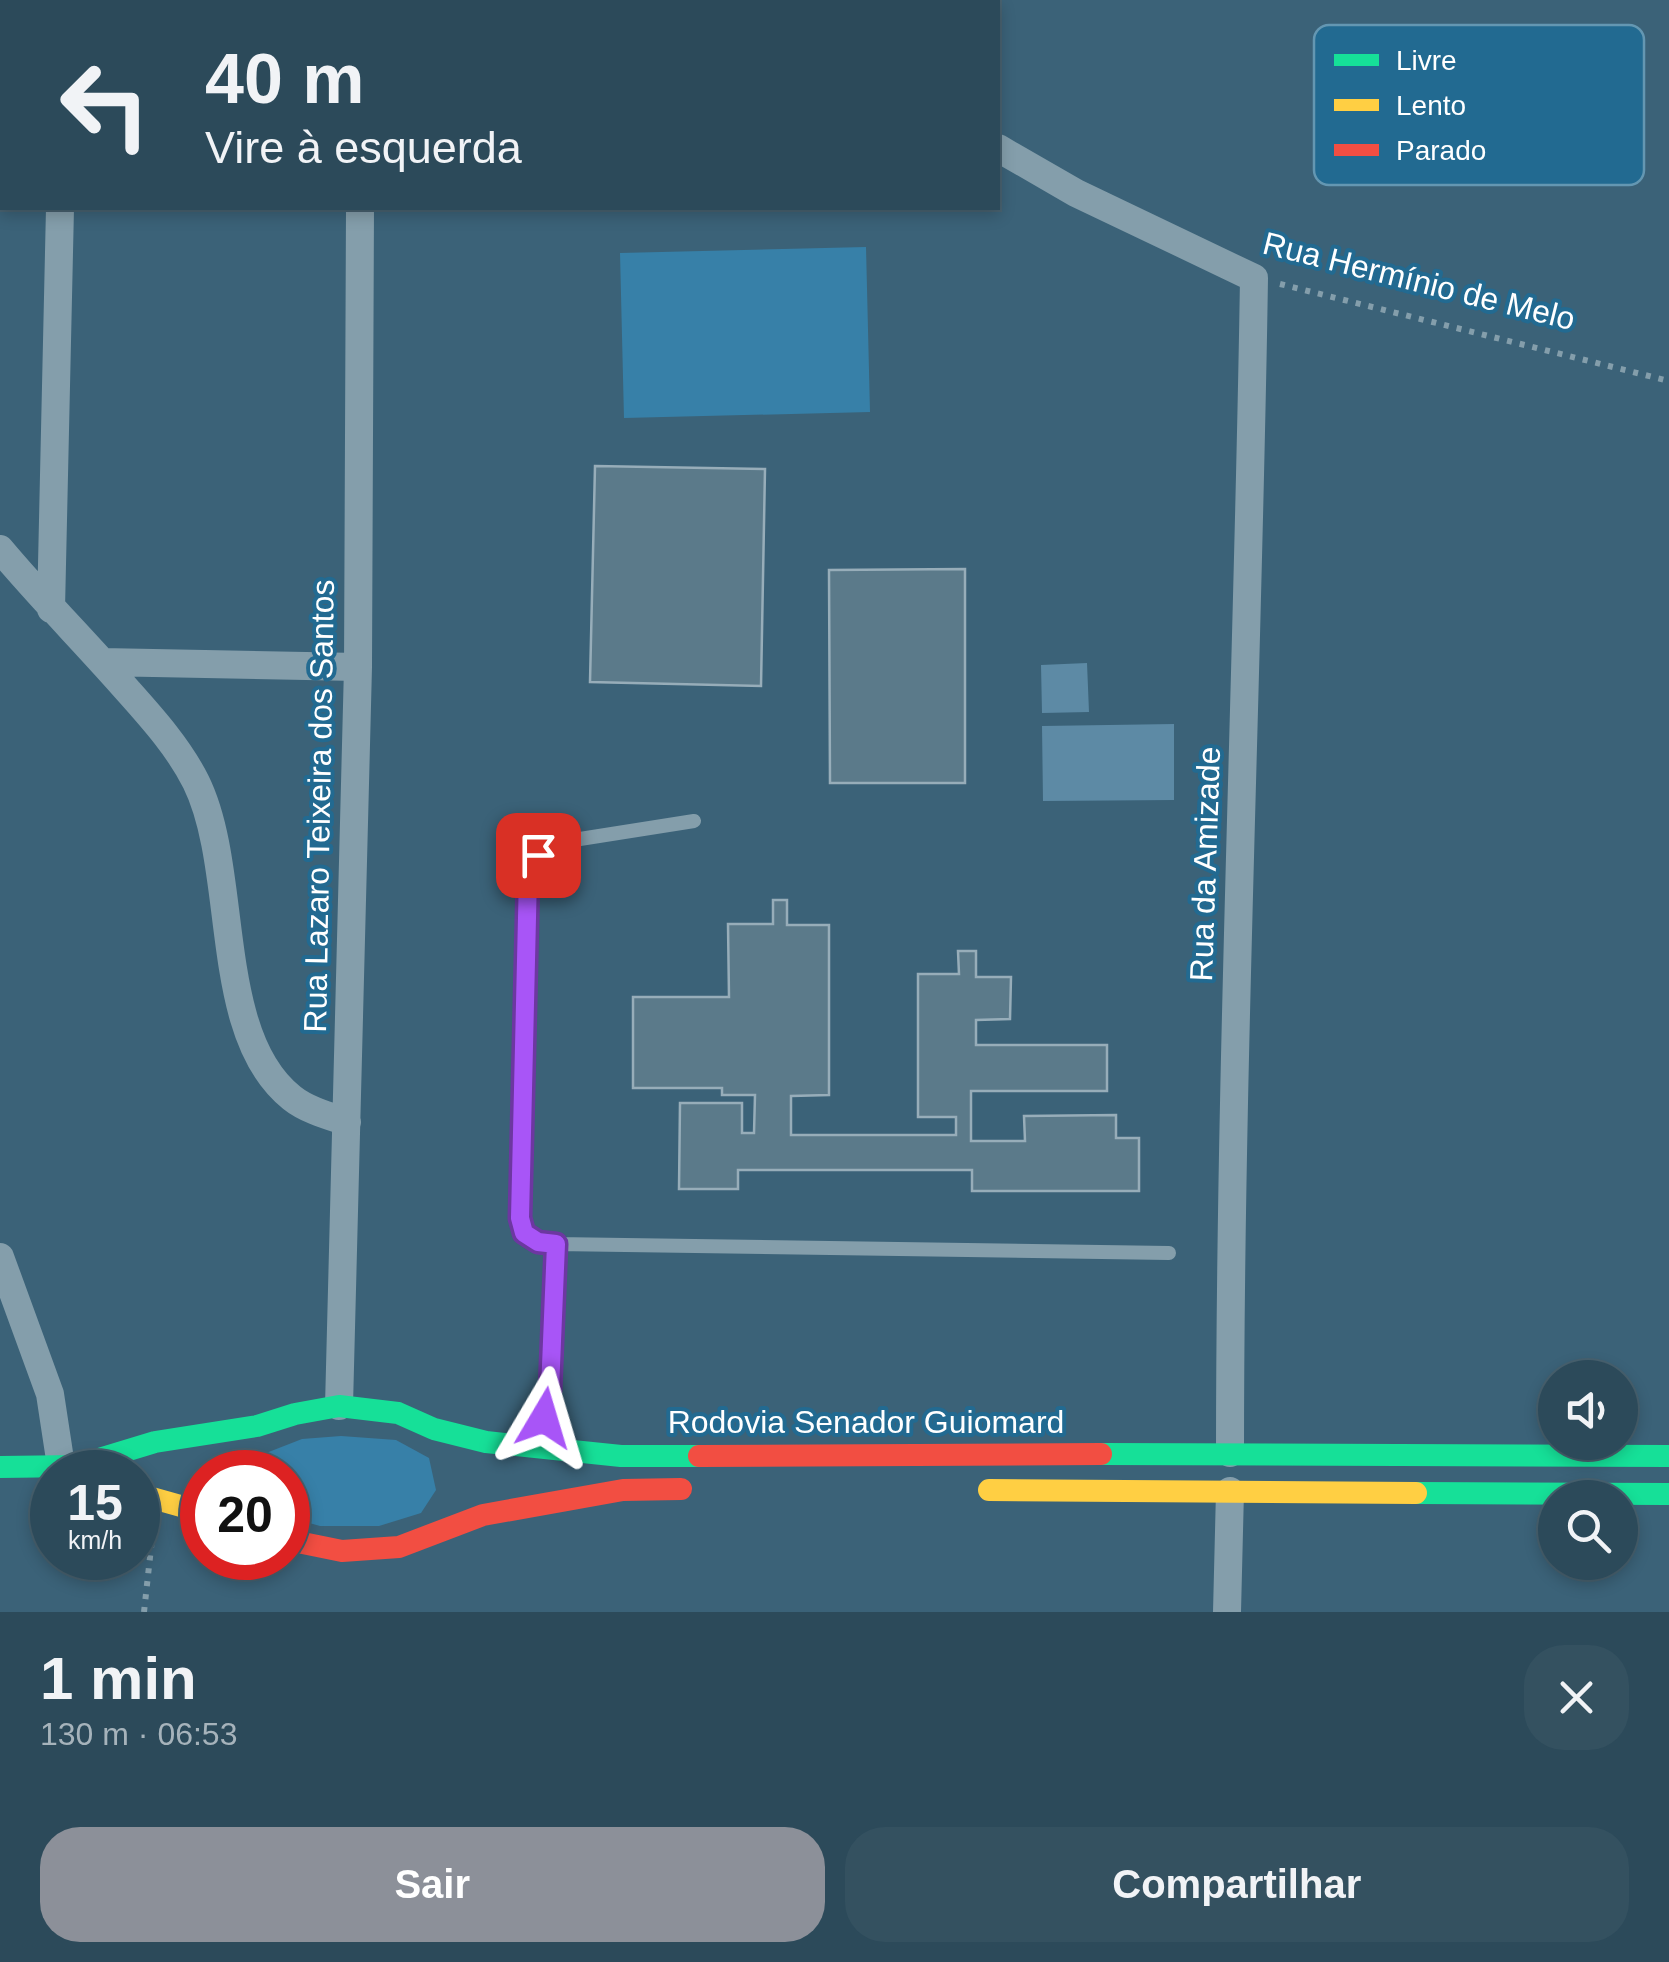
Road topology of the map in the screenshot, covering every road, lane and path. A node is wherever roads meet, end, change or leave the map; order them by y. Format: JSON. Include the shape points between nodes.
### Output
{"nodes":[{"id":1,"x":1000,"y":149,"type":"edge"},
{"id":2,"x":60,"y":210,"type":"edge"},
{"id":3,"x":360,"y":210,"type":"edge"},
{"id":4,"x":1254,"y":278,"type":"junction"},
{"id":5,"x":1669,"y":381,"type":"edge"},
{"id":6,"x":0,"y":549,"type":"edge"},
{"id":7,"x":51,"y":609,"type":"junction"},
{"id":8,"x":102,"y":662,"type":"junction"},
{"id":9,"x":358,"y":666,"type":"junction"},
{"id":10,"x":694,"y":820,"type":"dead end"},
{"id":11,"x":348,"y":1122,"type":"junction"},
{"id":12,"x":556,"y":1244,"type":"junction"},
{"id":13,"x":1169,"y":1253,"type":"dead end"},
{"id":14,"x":0,"y":1257,"type":"edge"},
{"id":15,"x":340,"y":1406,"type":"junction"},
{"id":16,"x":257,"y":1426,"type":"junction"},
{"id":17,"x":434,"y":1429,"type":"junction"},
{"id":18,"x":539,"y":1447,"type":"junction"},
{"id":19,"x":69,"y":1450,"type":"edge"},
{"id":20,"x":123,"y":1450,"type":"edge"},
{"id":21,"x":232,"y":1450,"type":"edge"},
{"id":22,"x":1230,"y":1453,"type":"junction"},
{"id":23,"x":1669,"y":1456,"type":"edge"},
{"id":24,"x":457,"y":1460,"type":"dead end"},
{"id":25,"x":0,"y":1467,"type":"edge"},
{"id":26,"x":30,"y":1467,"type":"edge"},
{"id":27,"x":708,"y":1489,"type":"dead end"},
{"id":28,"x":959,"y":1490,"type":"dead end"},
{"id":29,"x":1230,"y":1491,"type":"junction"},
{"id":30,"x":1669,"y":1494,"type":"edge"},
{"id":31,"x":454,"y":1505,"type":"dead end"},
{"id":32,"x":428,"y":1536,"type":"junction"},
{"id":33,"x":310,"y":1546,"type":"edge"},
{"id":34,"x":144,"y":1580,"type":"edge"},
{"id":35,"x":144,"y":1612,"type":"edge"},
{"id":36,"x":1227,"y":1612,"type":"edge"}],
"edges":[{"from":1,"to":4,"type":"street","name":"Rua Hermínio de Melo"},
{"from":2,"to":7,"type":"street"},
{"from":3,"to":9,"type":"street","name":"Rua Lazaro Teixeira dos Santos"},
{"from":4,"to":5,"type":"path","name":"Rua Hermínio de Melo"},
{"from":4,"to":22,"type":"street","name":"Rua da Amizade"},
{"from":6,"to":7,"type":"street"},
{"from":7,"to":8,"type":"street"},
{"from":8,"to":9,"type":"street"},
{"from":8,"to":11,"type":"street","via":[[170,739],[197,782],[213,828],[231,962],[249,1036],[291,1098]]},
{"from":9,"to":11,"type":"street","name":"Rua Lazaro Teixeira dos Santos"},
{"from":10,"to":12,"type":"lane","via":[[561,842],[538,855],[528,875],[520,1218],[524,1233]]},
{"from":11,"to":15,"type":"street","name":"Rua Lazaro Teixeira dos Santos"},
{"from":12,"to":13,"type":"lane"},
{"from":12,"to":18,"type":"lane","via":[[550,1390]]},
{"from":14,"to":19,"type":"street"},
{"from":15,"to":16,"type":"highway","name":"Rodovia Senador Guiomard"},
{"from":15,"to":17,"type":"highway","name":"Rodovia Senador Guiomard","via":[[398,1413]]},
{"from":16,"to":20,"type":"highway","name":"Rodovia Senador Guiomard"},
{"from":16,"to":21,"type":"highway"},
{"from":17,"to":18,"type":"highway","name":"Rodovia Senador Guiomard"},
{"from":17,"to":24,"type":"highway"},
{"from":18,"to":22,"type":"highway","name":"Rodovia Senador Guiomard","via":[[620,1456]]},
{"from":22,"to":23,"type":"highway","name":"Rodovia Senador Guiomard"},
{"from":25,"to":26,"type":"highway","name":"Rodovia Senador Guiomard"},
{"from":27,"to":32,"type":"highway","name":"Rodovia Senador Guiomard","via":[[623,1490],[544,1502]]},
{"from":28,"to":29,"type":"highway"},
{"from":29,"to":30,"type":"highway"},
{"from":29,"to":36,"type":"street"},
{"from":31,"to":32,"type":"highway"},
{"from":32,"to":33,"type":"highway","name":"Rodovia Senador Guiomard","via":[[400,1547],[353,1551]]},
{"from":34,"to":35,"type":"path"}]}
